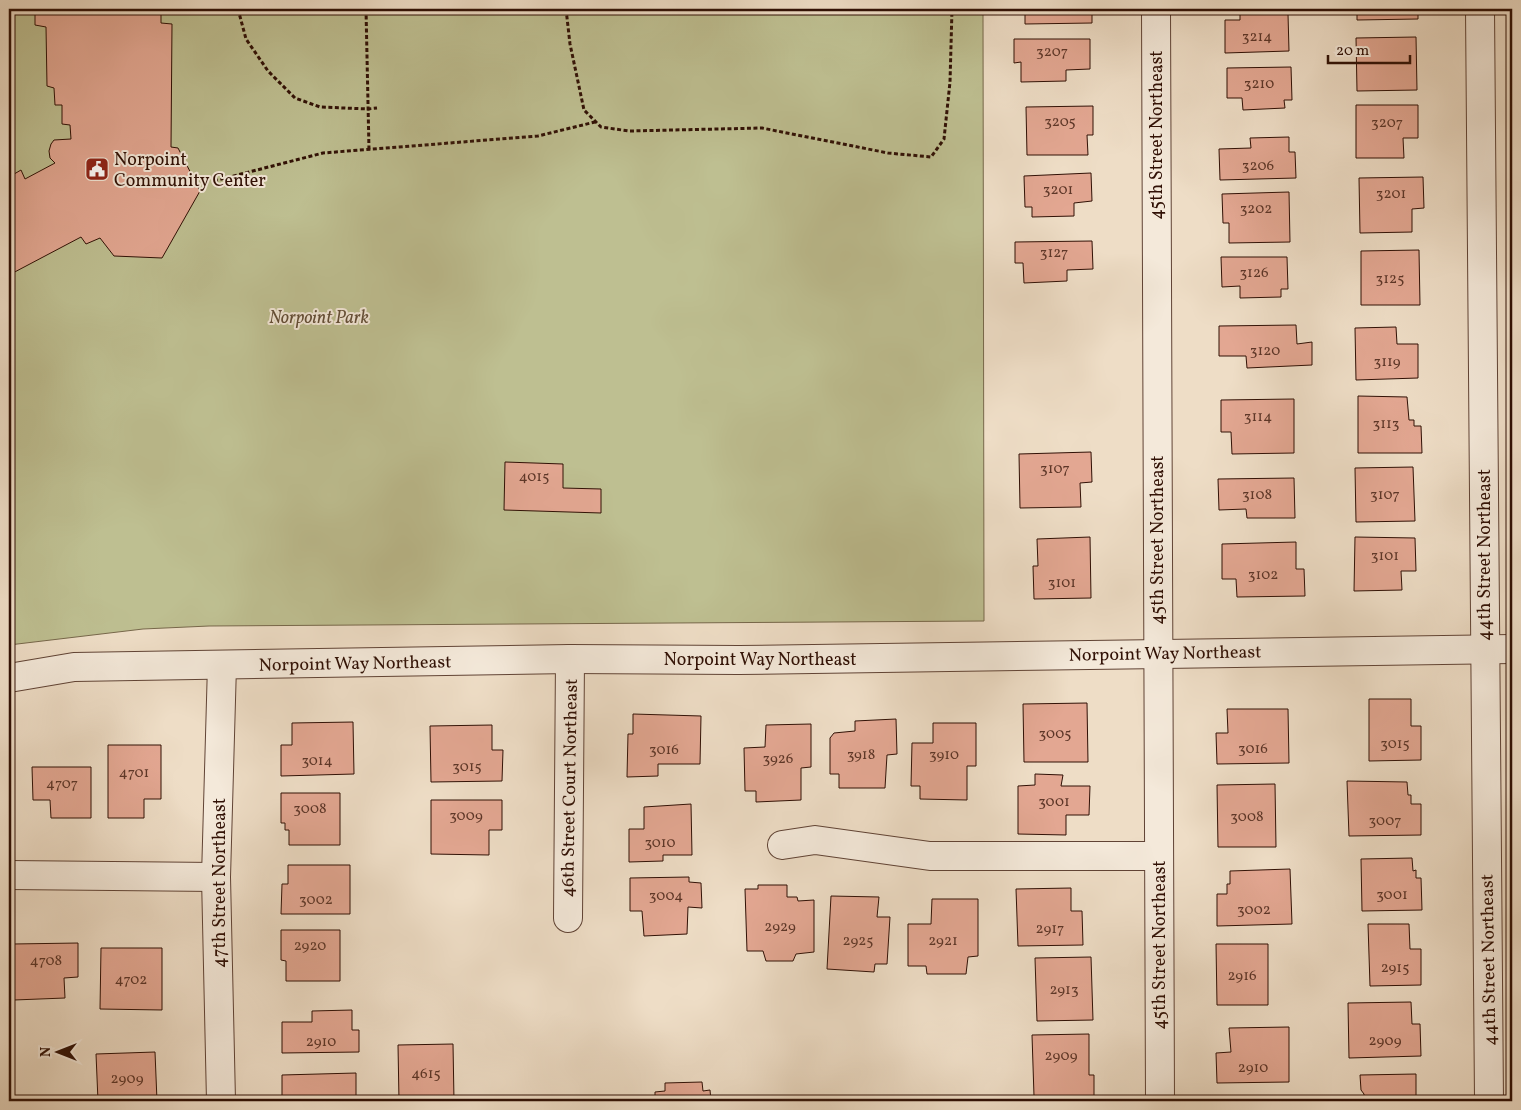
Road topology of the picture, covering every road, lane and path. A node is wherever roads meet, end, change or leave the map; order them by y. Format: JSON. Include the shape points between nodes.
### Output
{"nodes":[{"id":1,"x":238,"y":9,"type":"edge"},
{"id":2,"x":366,"y":9,"type":"edge"},
{"id":3,"x":566,"y":9,"type":"edge"},
{"id":4,"x":952,"y":9,"type":"edge"},
{"id":5,"x":1156,"y":9,"type":"edge"},
{"id":6,"x":1480,"y":9,"type":"edge"},
{"id":7,"x":377,"y":108,"type":"dead end"},
{"id":8,"x":368,"y":109,"type":"junction"},
{"id":9,"x":596,"y":122,"type":"junction"},
{"id":10,"x":368,"y":150,"type":"junction"},
{"id":11,"x":214,"y":181,"type":"dead end"},
{"id":12,"x":1485,"y":649,"type":"junction"},
{"id":13,"x":1512,"y":649,"type":"edge"},
{"id":14,"x":1157,"y":653,"type":"junction"},
{"id":15,"x":570,"y":659,"type":"junction"},
{"id":16,"x":222,"y":665,"type":"junction"},
{"id":17,"x":9,"y":678,"type":"edge"},
{"id":18,"x":782,"y":845,"type":"dead end"},
{"id":19,"x":1158,"y":856,"type":"junction"},
{"id":20,"x":9,"y":875,"type":"edge"},
{"id":21,"x":216,"y":877,"type":"junction"},
{"id":22,"x":568,"y":918,"type":"dead end"},
{"id":23,"x":221,"y":1101,"type":"edge"},
{"id":24,"x":1160,"y":1101,"type":"edge"},
{"id":25,"x":1489,"y":1101,"type":"edge"}],
"edges":[{"from":1,"to":8,"type":"path","via":[[246,39],[268,71],[296,98],[320,107]]},
{"from":2,"to":8,"type":"path"},
{"from":3,"to":9,"type":"path","via":[[584,110]]},
{"from":4,"to":9,"type":"path","via":[[944,139],[931,157],[888,153],[762,128],[629,131],[601,127]]},
{"from":5,"to":14,"type":"street","name":"45th Street Northeast"},
{"from":6,"to":12,"type":"street","name":"44th Street Northeast"},
{"from":7,"to":8,"type":"path"},
{"from":8,"to":10,"type":"path"},
{"from":9,"to":10,"type":"path","via":[[538,136]]},
{"from":10,"to":11,"type":"path","via":[[324,153]]},
{"from":12,"to":13,"type":"street","name":"Norpoint Way Northeast"},
{"from":12,"to":14,"type":"street","name":"Norpoint Way Northeast"},
{"from":12,"to":25,"type":"street","name":"44th Street Northeast"},
{"from":14,"to":15,"type":"street","name":"Norpoint Way Northeast","via":[[739,660]]},
{"from":14,"to":19,"type":"street","name":"45th Street Northeast"},
{"from":15,"to":16,"type":"street","name":"Norpoint Way Northeast"},
{"from":15,"to":22,"type":"street","name":"46th Street Court Northeast"},
{"from":16,"to":17,"type":"street","name":"Norpoint Way Northeast","via":[[74,667]]},
{"from":16,"to":21,"type":"street","name":"47th Street Northeast"},
{"from":18,"to":19,"type":"street","via":[[815,840],[930,856]]},
{"from":19,"to":24,"type":"street","name":"45th Street Northeast"},
{"from":20,"to":21,"type":"street"},
{"from":21,"to":23,"type":"street","name":"47th Street Northeast"}]}
